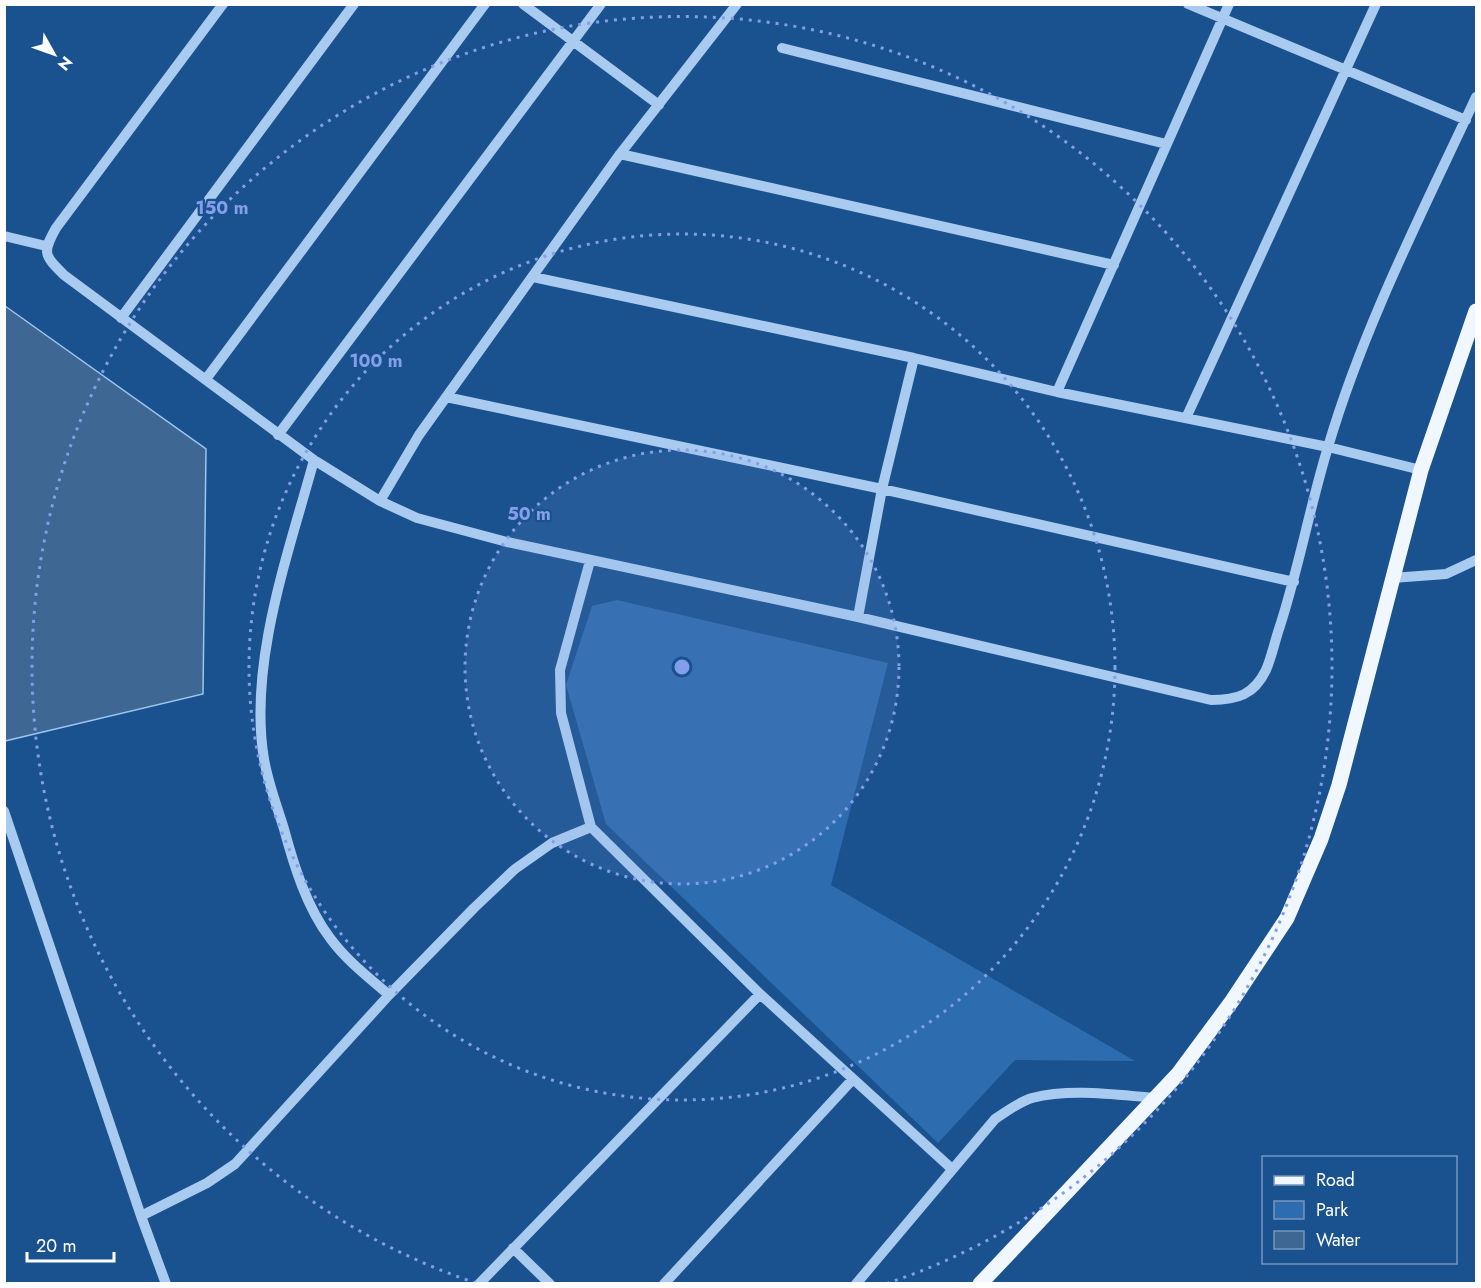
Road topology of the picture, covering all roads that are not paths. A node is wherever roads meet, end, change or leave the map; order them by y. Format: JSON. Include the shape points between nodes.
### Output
{"nodes":[{"id":1,"x":223,"y":4,"type":"edge"},
{"id":2,"x":354,"y":4,"type":"edge"},
{"id":3,"x":485,"y":4,"type":"edge"},
{"id":4,"x":523,"y":4,"type":"edge"},
{"id":5,"x":602,"y":4,"type":"edge"},
{"id":6,"x":737,"y":4,"type":"edge"},
{"id":7,"x":1188,"y":4,"type":"edge"},
{"id":8,"x":1229,"y":4,"type":"edge"},
{"id":9,"x":1376,"y":4,"type":"edge"},
{"id":10,"x":1222,"y":19,"type":"junction"},
{"id":11,"x":572,"y":42,"type":"junction"},
{"id":12,"x":782,"y":48,"type":"dead end"},
{"id":13,"x":1348,"y":69,"type":"junction"},
{"id":14,"x":1476,"y":97,"type":"edge"},
{"id":15,"x":659,"y":105,"type":"junction"},
{"id":16,"x":1466,"y":120,"type":"junction"},
{"id":17,"x":1166,"y":144,"type":"junction"},
{"id":18,"x":620,"y":154,"type":"junction"},
{"id":19,"x":4,"y":236,"type":"edge"},
{"id":20,"x":46,"y":246,"type":"junction"},
{"id":21,"x":1114,"y":265,"type":"junction"},
{"id":22,"x":533,"y":277,"type":"junction"},
{"id":23,"x":1476,"y":311,"type":"edge"},
{"id":24,"x":121,"y":318,"type":"junction"},
{"id":25,"x":914,"y":358,"type":"junction"},
{"id":26,"x":206,"y":379,"type":"junction"},
{"id":27,"x":1057,"y":392,"type":"junction"},
{"id":28,"x":446,"y":397,"type":"junction"},
{"id":29,"x":1186,"y":418,"type":"junction"},
{"id":30,"x":278,"y":435,"type":"junction"},
{"id":31,"x":1328,"y":447,"type":"junction"},
{"id":32,"x":314,"y":460,"type":"junction"},
{"id":33,"x":1421,"y":470,"type":"junction"},
{"id":34,"x":882,"y":489,"type":"junction"},
{"id":35,"x":380,"y":501,"type":"junction"},
{"id":36,"x":1476,"y":560,"type":"edge"},
{"id":37,"x":590,"y":561,"type":"junction"},
{"id":38,"x":1392,"y":578,"type":"junction"},
{"id":39,"x":1294,"y":582,"type":"junction"},
{"id":40,"x":858,"y":617,"type":"junction"},
{"id":41,"x":4,"y":811,"type":"edge"},
{"id":42,"x":591,"y":827,"type":"junction"},
{"id":43,"x":760,"y":994,"type":"junction"},
{"id":44,"x":389,"y":995,"type":"junction"},
{"id":45,"x":853,"y":1079,"type":"junction"},
{"id":46,"x":1156,"y":1098,"type":"junction"},
{"id":47,"x":952,"y":1169,"type":"junction"},
{"id":48,"x":141,"y":1216,"type":"junction"},
{"id":49,"x":513,"y":1248,"type":"junction"},
{"id":50,"x":166,"y":1284,"type":"edge"},
{"id":51,"x":479,"y":1284,"type":"edge"},
{"id":52,"x":550,"y":1284,"type":"edge"},
{"id":53,"x":664,"y":1284,"type":"edge"},
{"id":54,"x":856,"y":1284,"type":"edge"},
{"id":55,"x":980,"y":1284,"type":"edge"}],
"edges":[{"from":1,"to":20,"type":"street"},
{"from":2,"to":24,"type":"street"},
{"from":3,"to":26,"type":"street"},
{"from":4,"to":11,"type":"street"},
{"from":5,"to":11,"type":"street"},
{"from":6,"to":15,"type":"street"},
{"from":7,"to":10,"type":"street"},
{"from":8,"to":10,"type":"street"},
{"from":9,"to":13,"type":"street"},
{"from":10,"to":13,"type":"street"},
{"from":10,"to":17,"type":"street"},
{"from":11,"to":15,"type":"street"},
{"from":11,"to":30,"type":"street"},
{"from":12,"to":17,"type":"street"},
{"from":13,"to":16,"type":"street"},
{"from":13,"to":29,"type":"street"},
{"from":14,"to":16,"type":"street"},
{"from":15,"to":18,"type":"street"},
{"from":16,"to":31,"type":"street","via":[[1380,304]]},
{"from":17,"to":21,"type":"street"},
{"from":18,"to":21,"type":"street"},
{"from":18,"to":22,"type":"street"},
{"from":19,"to":20,"type":"street"},
{"from":20,"to":24,"type":"street","via":[[47,256],[64,275]]},
{"from":21,"to":27,"type":"street"},
{"from":22,"to":25,"type":"street"},
{"from":22,"to":28,"type":"street"},
{"from":23,"to":33,"type":"main road"},
{"from":24,"to":26,"type":"street"},
{"from":25,"to":27,"type":"street"},
{"from":25,"to":34,"type":"street"},
{"from":26,"to":30,"type":"street"},
{"from":27,"to":29,"type":"street"},
{"from":28,"to":34,"type":"street"},
{"from":28,"to":35,"type":"street"},
{"from":29,"to":31,"type":"street"},
{"from":30,"to":32,"type":"street"},
{"from":31,"to":33,"type":"street"},
{"from":31,"to":39,"type":"street"},
{"from":32,"to":35,"type":"street"},
{"from":32,"to":44,"type":"street","via":[[282,575],[265,657],[261,710],[264,759],[287,842],[307,897],[328,937],[353,965]]},
{"from":33,"to":38,"type":"main road"},
{"from":34,"to":39,"type":"street"},
{"from":34,"to":40,"type":"street"},
{"from":35,"to":37,"type":"street","via":[[417,518]]},
{"from":36,"to":38,"type":"street","via":[[1446,574]]},
{"from":37,"to":40,"type":"street"},
{"from":37,"to":42,"type":"street","via":[[560,670],[561,713]]},
{"from":38,"to":46,"type":"main road","via":[[1339,785],[1304,884],[1287,918],[1232,1001]]},
{"from":39,"to":40,"type":"street","via":[[1265,671],[1252,689],[1236,700],[1211,700]]},
{"from":41,"to":48,"type":"street"},
{"from":42,"to":43,"type":"street"},
{"from":42,"to":44,"type":"street","via":[[552,843],[515,869]]},
{"from":43,"to":45,"type":"street"},
{"from":43,"to":49,"type":"street"},
{"from":44,"to":48,"type":"street","via":[[236,1164]]},
{"from":45,"to":47,"type":"street"},
{"from":45,"to":53,"type":"street"},
{"from":46,"to":47,"type":"street","via":[[1071,1093],[1031,1099],[995,1119]]},
{"from":46,"to":55,"type":"main road"},
{"from":47,"to":54,"type":"street"},
{"from":48,"to":50,"type":"street"},
{"from":49,"to":51,"type":"street"},
{"from":49,"to":52,"type":"street"}]}
